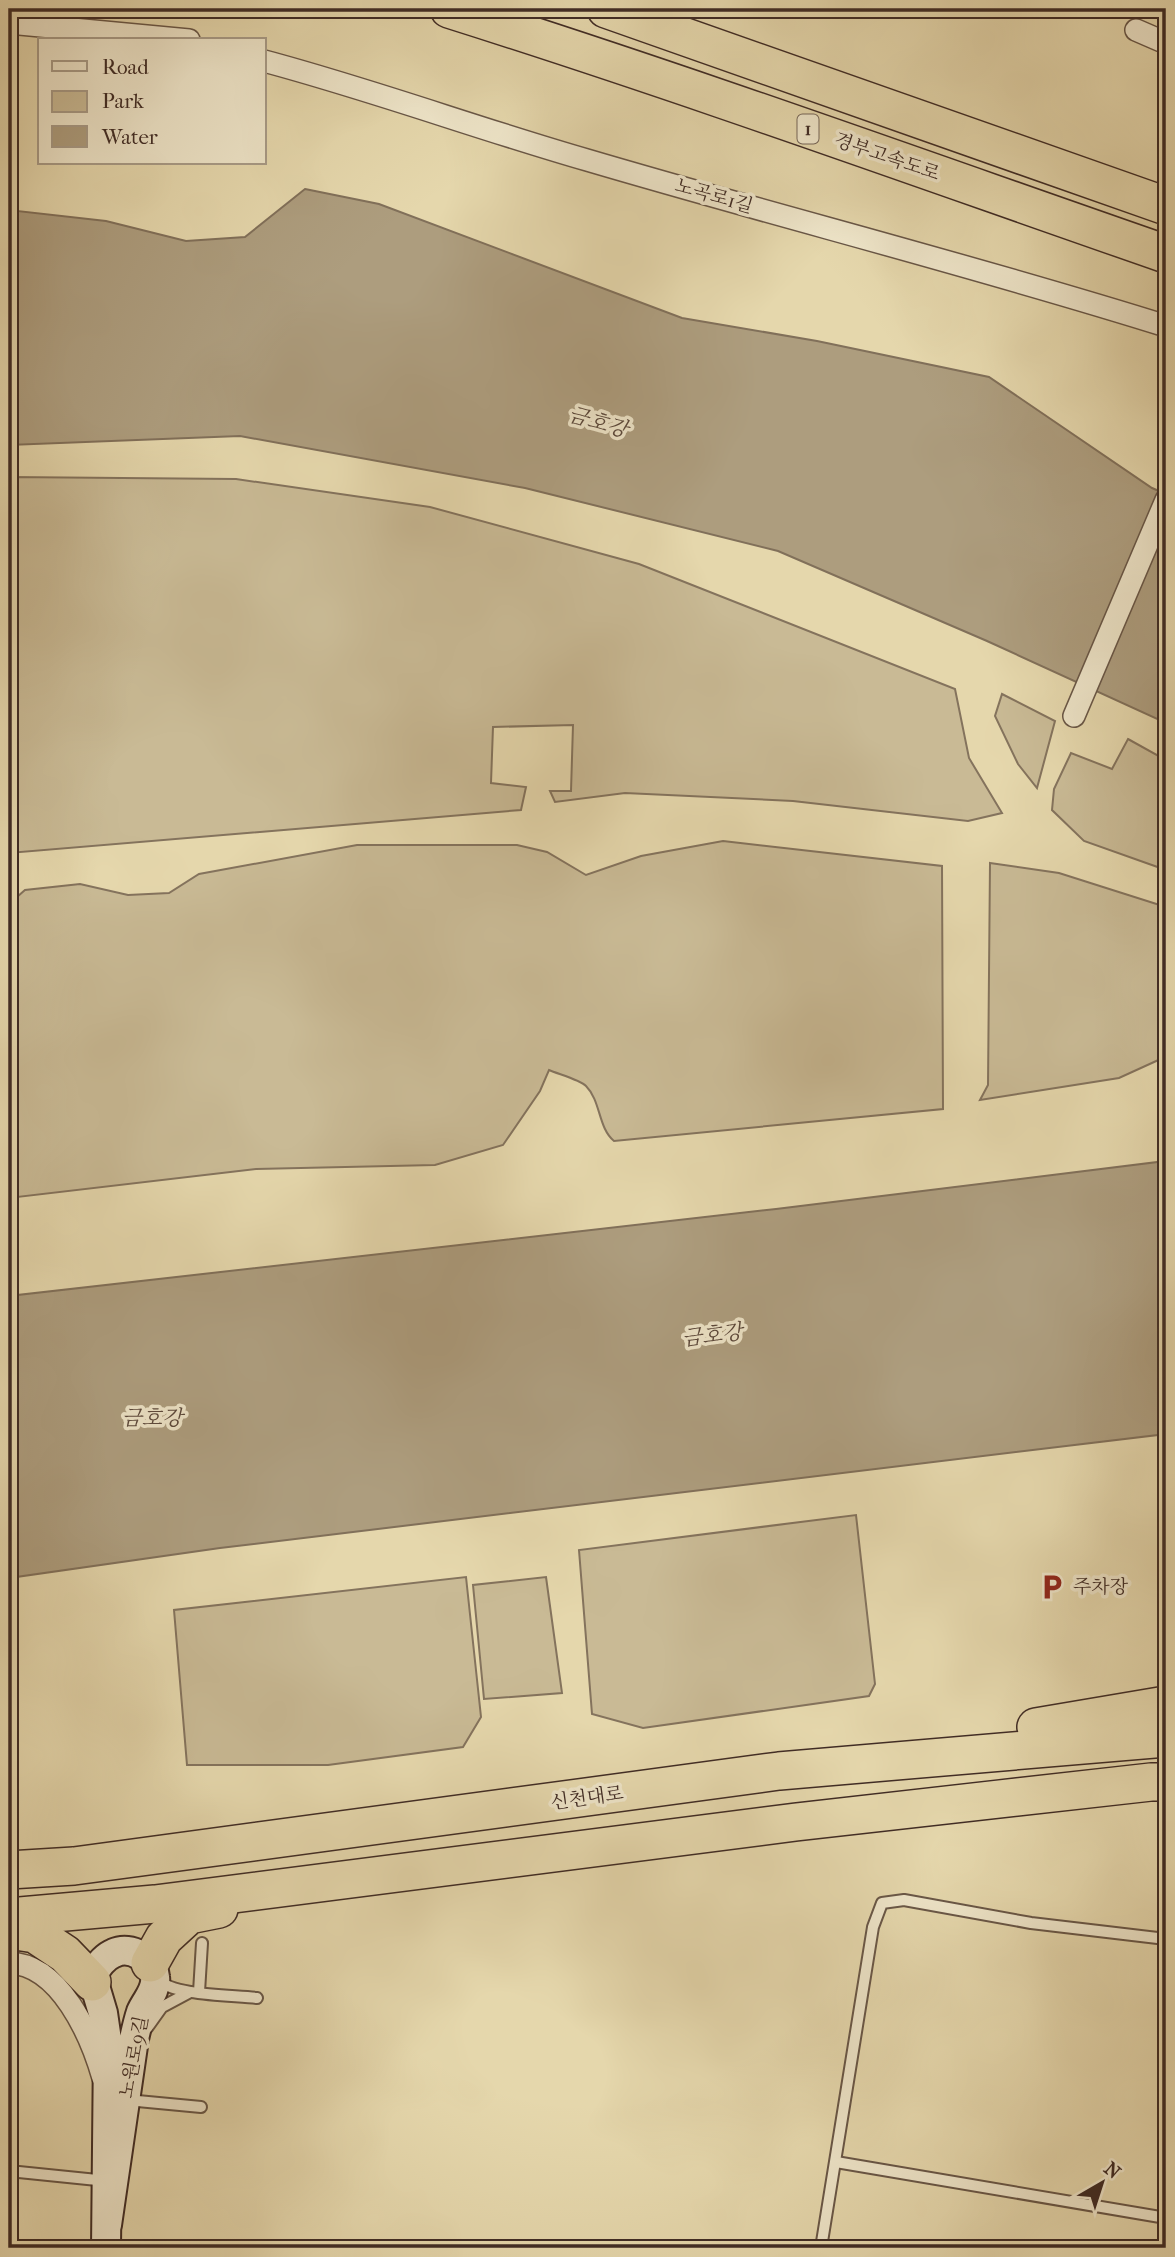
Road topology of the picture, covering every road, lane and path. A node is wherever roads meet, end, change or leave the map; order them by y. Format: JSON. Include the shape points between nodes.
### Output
{"nodes":[{"id":1,"x":449,"y":9,"type":"edge"},
{"id":2,"x":606,"y":9,"type":"edge"},
{"id":3,"x":9,"y":23,"type":"edge"},
{"id":4,"x":1136,"y":30,"type":"dead end"},
{"id":5,"x":168,"y":38,"type":"edge"},
{"id":6,"x":1166,"y":43,"type":"edge"},
{"id":7,"x":266,"y":62,"type":"edge"},
{"id":8,"x":1166,"y":206,"type":"edge"},
{"id":9,"x":1166,"y":254,"type":"edge"},
{"id":10,"x":1166,"y":326,"type":"edge"},
{"id":11,"x":1166,"y":500,"type":"edge"},
{"id":12,"x":1074,"y":716,"type":"dead end"},
{"id":13,"x":1166,"y":1705,"type":"edge"},
{"id":14,"x":1166,"y":1738,"type":"edge"},
{"id":15,"x":779,"y":1771,"type":"junction"},
{"id":16,"x":1166,"y":1782,"type":"edge"},
{"id":17,"x":466,"y":1864,"type":"junction"},
{"id":18,"x":9,"y":1870,"type":"edge"},
{"id":19,"x":9,"y":1916,"type":"edge"},
{"id":20,"x":9,"y":1930,"type":"edge"},
{"id":21,"x":1166,"y":1939,"type":"edge"},
{"id":22,"x":202,"y":1943,"type":"dead end"},
{"id":23,"x":9,"y":1963,"type":"edge"},
{"id":24,"x":141,"y":1963,"type":"junction"},
{"id":25,"x":92,"y":1979,"type":"junction"},
{"id":26,"x":195,"y":1992,"type":"junction"},
{"id":27,"x":257,"y":1998,"type":"dead end"},
{"id":28,"x":120,"y":2092,"type":"junction"},
{"id":29,"x":201,"y":2107,"type":"dead end"},
{"id":30,"x":836,"y":2162,"type":"junction"},
{"id":31,"x":9,"y":2171,"type":"edge"},
{"id":32,"x":107,"y":2181,"type":"junction"},
{"id":33,"x":1166,"y":2218,"type":"edge"},
{"id":34,"x":107,"y":2237,"type":"edge"},
{"id":35,"x":821,"y":2248,"type":"edge"}],
"edges":[{"from":1,"to":9,"type":"highway","name":"경부고속도로","number":"1","via":[[688,86]]},
{"from":2,"to":8,"type":"highway"},
{"from":3,"to":5,"type":"street"},
{"from":4,"to":6,"type":"street"},
{"from":7,"to":10,"type":"street","name":"노곡로1길","via":[[586,160]]},
{"from":11,"to":12,"type":"street"},
{"from":13,"to":15,"type":"highway"},
{"from":14,"to":15,"type":"highway","name":"신천대로"},
{"from":15,"to":18,"type":"highway","name":"신천대로","via":[[74,1866]]},
{"from":16,"to":17,"type":"highway"},
{"from":17,"to":19,"type":"highway","via":[[155,1904]]},
{"from":17,"to":24,"type":"highway","via":[[189,1915]]},
{"from":20,"to":25,"type":"highway","via":[[35,1934]]},
{"from":21,"to":30,"type":"lane","via":[[1031,1923],[904,1900],[882,1903],[873,1927]]},
{"from":22,"to":26,"type":"lane"},
{"from":23,"to":28,"type":"street","via":[[36,1970],[64,1993],[102,2074]]},
{"from":24,"to":25,"type":"main road","via":[[107,1957]]},
{"from":24,"to":26,"type":"lane","via":[[162,1984]]},
{"from":24,"to":28,"type":"main road","name":"노원로9길","via":[[153,1992],[141,2011]]},
{"from":25,"to":28,"type":"main road","name":"노원로9길"},
{"from":26,"to":27,"type":"lane"},
{"from":26,"to":28,"type":"lane","via":[[162,2007],[149,2023]]},
{"from":28,"to":29,"type":"lane"},
{"from":28,"to":32,"type":"main road","name":"노원로9길"},
{"from":28,"to":34,"type":"main road","name":"노원로9길"},
{"from":30,"to":33,"type":"lane"},
{"from":30,"to":35,"type":"lane"},
{"from":31,"to":32,"type":"lane"},
{"from":32,"to":34,"type":"main road","name":"노원로9길"}]}
